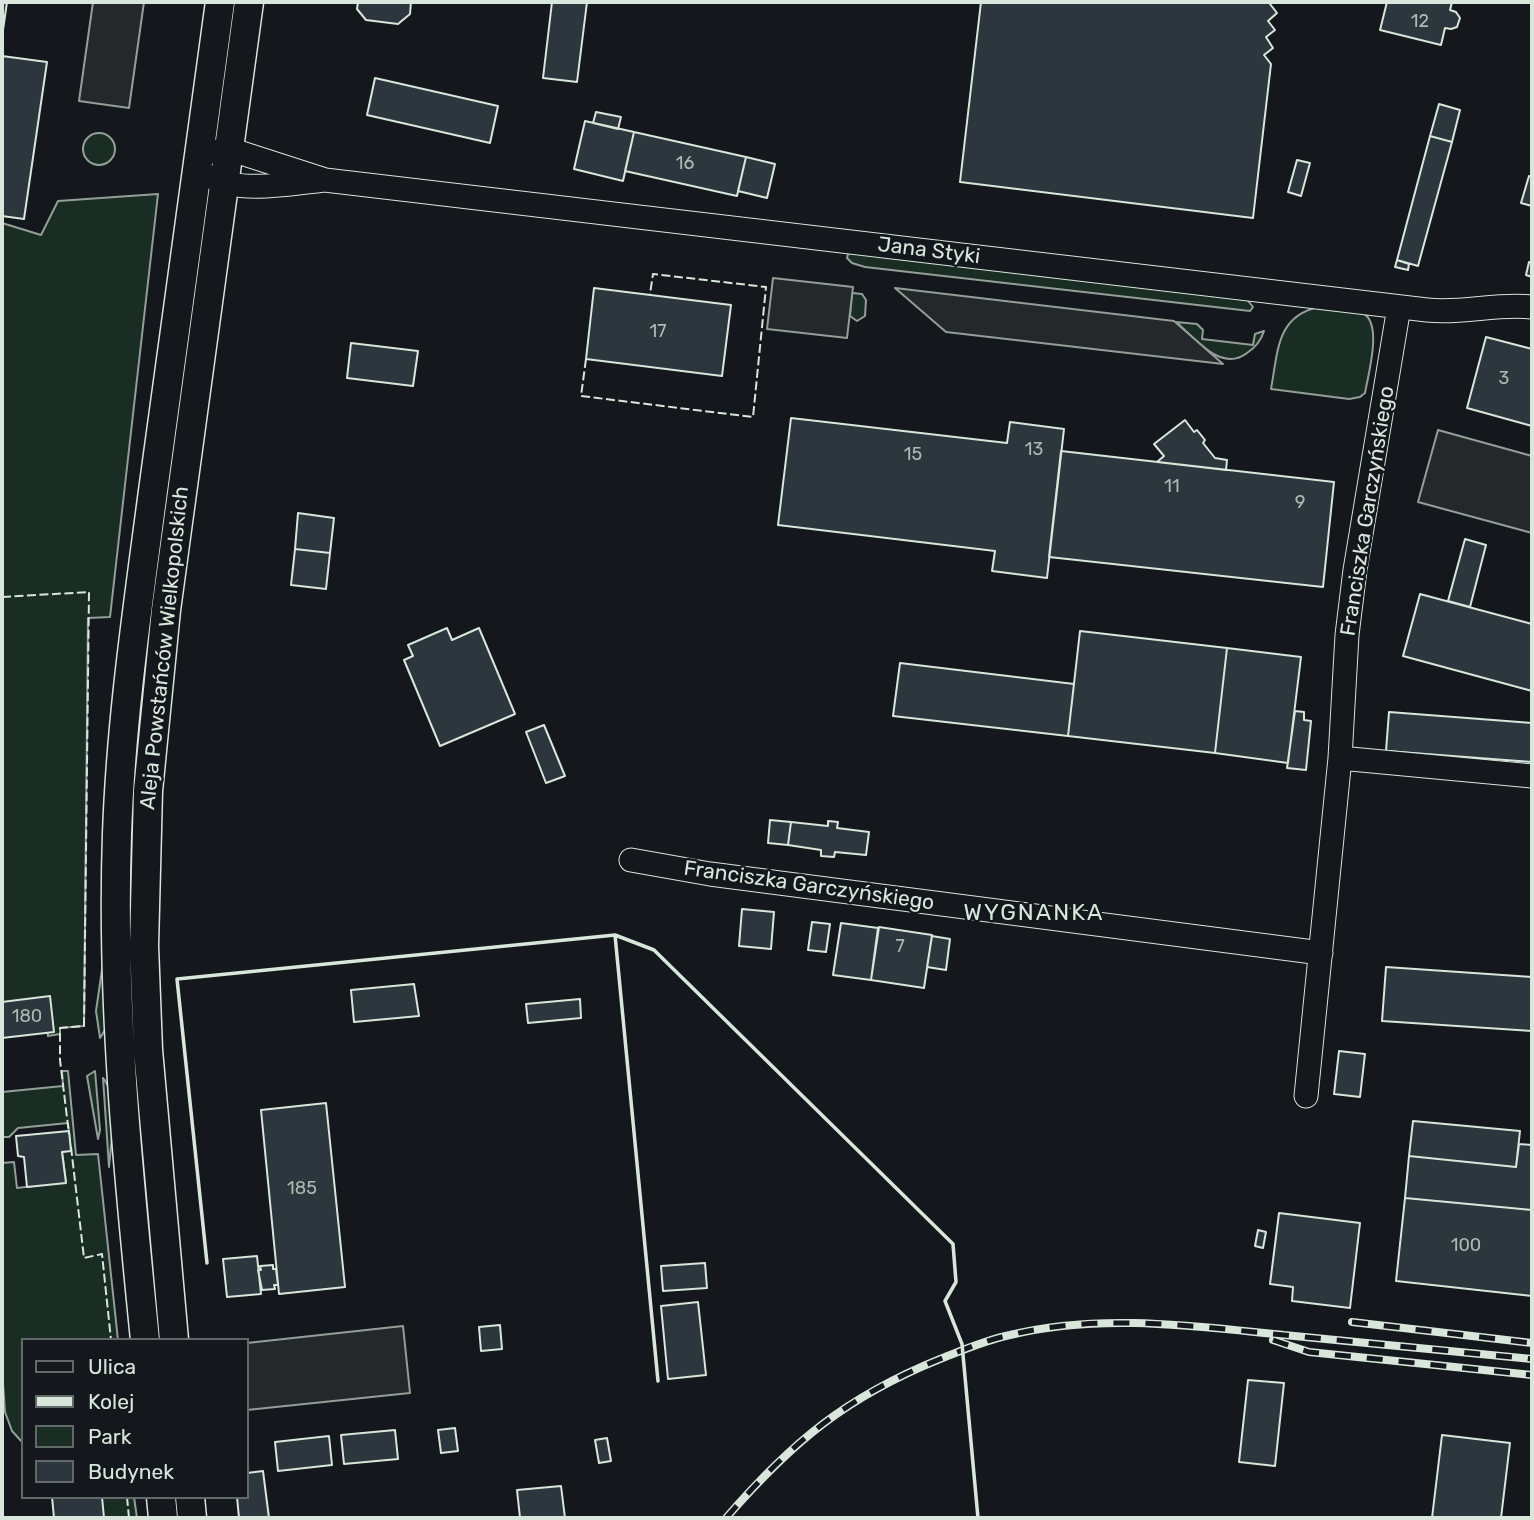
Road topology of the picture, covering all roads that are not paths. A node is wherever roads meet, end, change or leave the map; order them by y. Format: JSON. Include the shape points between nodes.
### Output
{"nodes":[{"id":1,"x":219,"y":2,"type":"edge"},
{"id":2,"x":249,"y":2,"type":"edge"},
{"id":3,"x":229,"y":149,"type":"junction"},
{"id":4,"x":198,"y":162,"type":"junction"},
{"id":5,"x":325,"y":180,"type":"junction"},
{"id":6,"x":224,"y":184,"type":"junction"},
{"id":7,"x":1399,"y":307,"type":"junction"},
{"id":8,"x":1532,"y":307,"type":"edge"},
{"id":9,"x":1340,"y":758,"type":"junction"},
{"id":10,"x":1532,"y":776,"type":"edge"},
{"id":11,"x":631,"y":860,"type":"dead end"},
{"id":12,"x":1321,"y":953,"type":"junction"},
{"id":13,"x":1306,"y":1096,"type":"dead end"},
{"id":14,"x":145,"y":1338,"type":"edge"},
{"id":15,"x":174,"y":1338,"type":"edge"},
{"id":16,"x":161,"y":1499,"type":"edge"},
{"id":17,"x":190,"y":1499,"type":"edge"},
{"id":18,"x":163,"y":1518,"type":"edge"},
{"id":19,"x":192,"y":1518,"type":"edge"}],
"edges":[{"from":1,"to":4,"type":"main road","name":"Aleja Powstańców Wielkopolskich"},
{"from":2,"to":3,"type":"main road","name":"Aleja Powstańców Wielkopolskich"},
{"from":3,"to":4,"type":"street","via":[[215,151]]},
{"from":3,"to":5,"type":"street","name":"Jana Styki"},
{"from":3,"to":6,"type":"main road","name":"Aleja Powstańców Wielkopolskich"},
{"from":4,"to":6,"type":"street"},
{"from":4,"to":14,"type":"main road","name":"Aleja Powstańców Wielkopolskich","via":[[134,633],[117,831],[118,1019]]},
{"from":5,"to":6,"type":"street","name":"Jana Styki"},
{"from":5,"to":7,"type":"street","name":"Jana Styki"},
{"from":6,"to":15,"type":"main road","name":"Aleja Powstańców Wielkopolskich","via":[[164,622],[148,791],[144,946],[148,1050]]},
{"from":7,"to":8,"type":"street","name":"Jana Styki","via":[[1453,312]]},
{"from":7,"to":9,"type":"street","name":"Franciszka Garczyńskiego","via":[[1354,570]]},
{"from":9,"to":10,"type":"street"},
{"from":9,"to":12,"type":"street","name":"Franciszka Garczyńskiego"},
{"from":11,"to":12,"type":"street","name":"Franciszka Garczyńskiego"},
{"from":12,"to":13,"type":"street","name":"Franciszka Garczyńskiego"},
{"from":16,"to":18,"type":"main road"},
{"from":17,"to":19,"type":"main road"}]}
